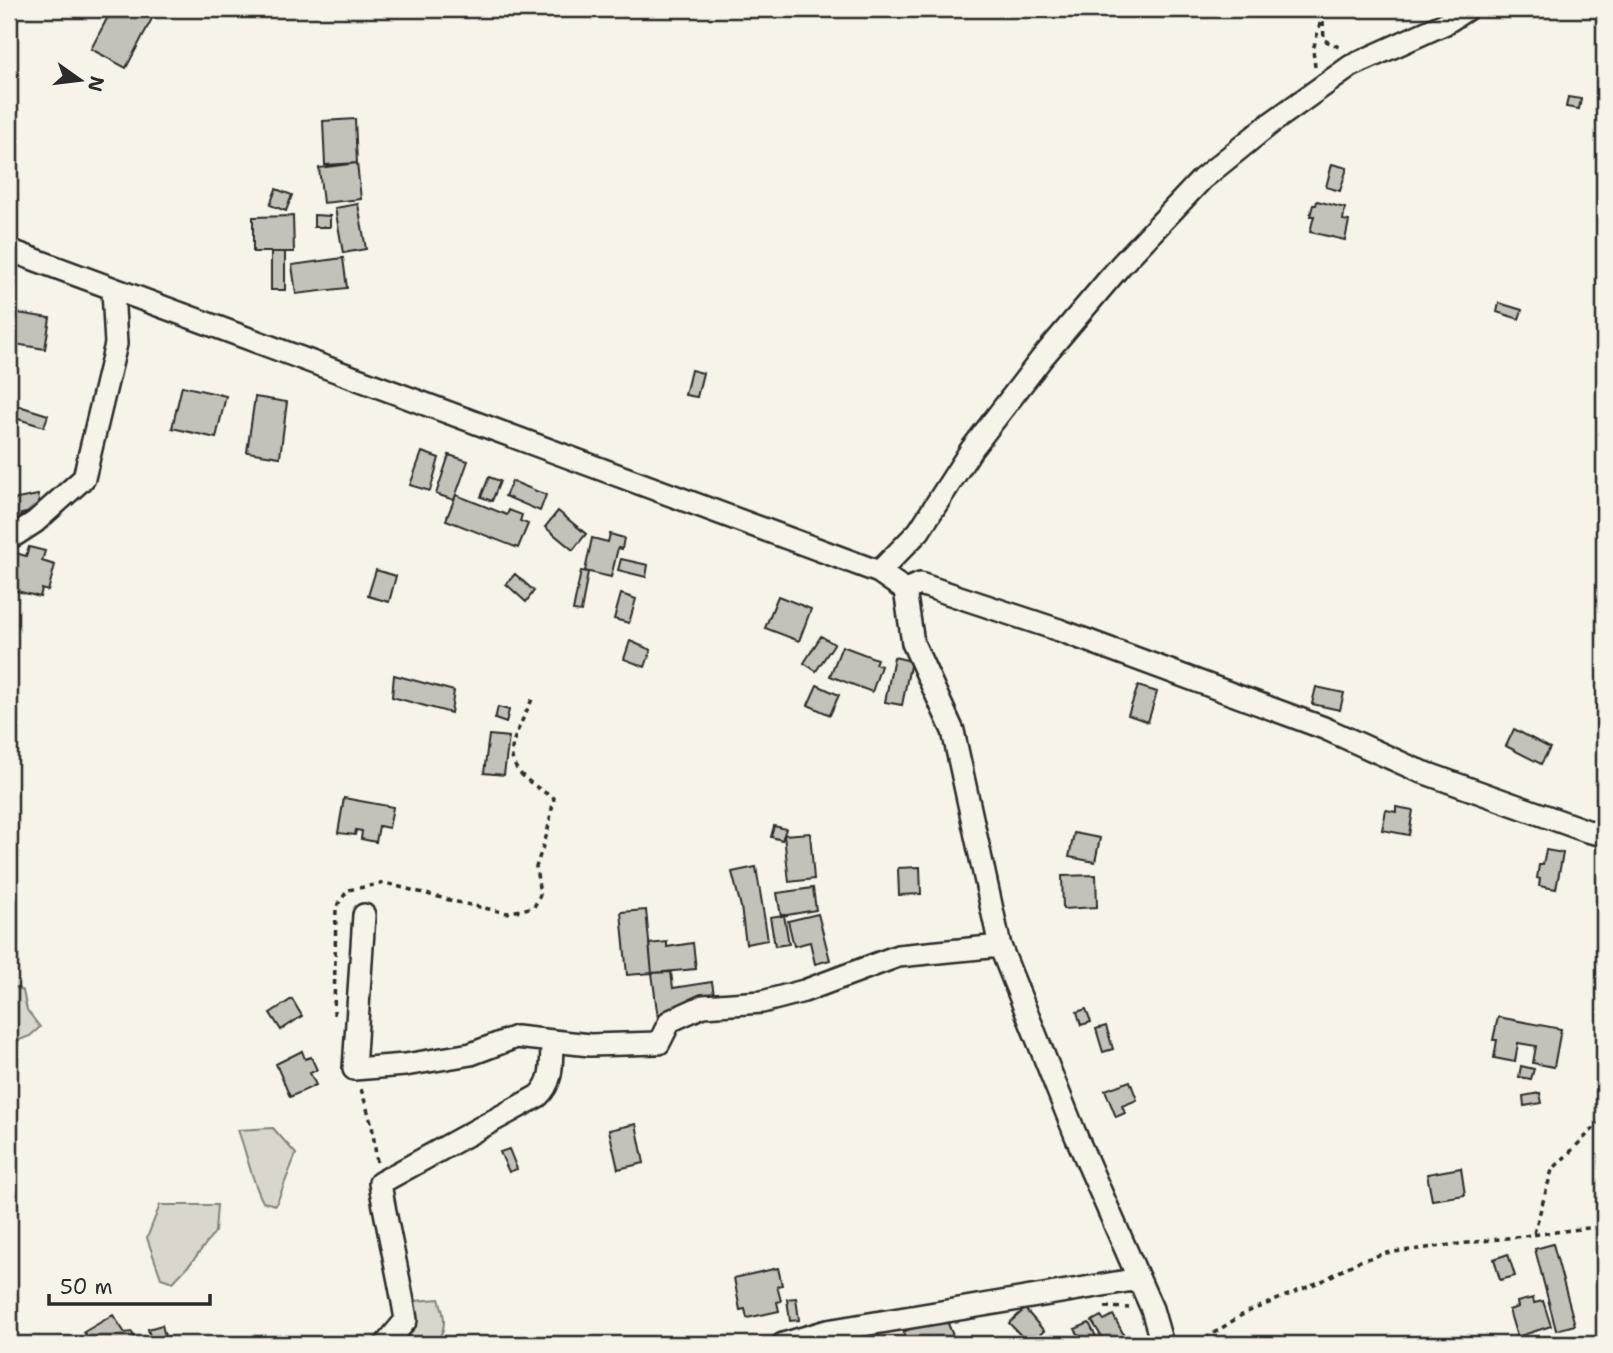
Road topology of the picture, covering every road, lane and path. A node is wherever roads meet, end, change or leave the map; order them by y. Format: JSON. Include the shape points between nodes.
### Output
{"nodes":[{"id":1,"x":1467,"y":9,"type":"edge"},
{"id":2,"x":1324,"y":12,"type":"edge"},
{"id":3,"x":1364,"y":60,"type":"junction"},
{"id":4,"x":1317,"y":90,"type":"junction"},
{"id":5,"x":9,"y":250,"type":"edge"},
{"id":6,"x":113,"y":290,"type":"junction"},
{"id":7,"x":15,"y":536,"type":"dead end"},
{"id":8,"x":879,"y":572,"type":"junction"},
{"id":9,"x":905,"y":590,"type":"junction"},
{"id":10,"x":534,"y":695,"type":"dead end"},
{"id":11,"x":1604,"y":835,"type":"edge"},
{"id":12,"x":364,"y":915,"type":"dead end"},
{"id":13,"x":1000,"y":946,"type":"junction"},
{"id":14,"x":334,"y":1018,"type":"dead end"},
{"id":15,"x":552,"y":1042,"type":"junction"},
{"id":16,"x":354,"y":1069,"type":"junction"},
{"id":17,"x":1604,"y":1118,"type":"edge"},
{"id":18,"x":380,"y":1183,"type":"junction"},
{"id":19,"x":1604,"y":1226,"type":"edge"},
{"id":20,"x":1534,"y":1233,"type":"junction"},
{"id":21,"x":1139,"y":1279,"type":"junction"},
{"id":22,"x":386,"y":1344,"type":"edge"},
{"id":23,"x":783,"y":1344,"type":"edge"},
{"id":24,"x":1162,"y":1344,"type":"edge"},
{"id":25,"x":1196,"y":1344,"type":"edge"}],
"edges":[{"from":1,"to":3,"type":"street"},
{"from":2,"to":3,"type":"path","via":[[1324,40]]},
{"from":2,"to":4,"type":"path","via":[[1313,50]]},
{"from":3,"to":4,"type":"street"},
{"from":4,"to":8,"type":"street","via":[[1202,179],[1121,265],[971,450],[919,531]]},
{"from":5,"to":6,"type":"street"},
{"from":6,"to":7,"type":"street","via":[[116,344],[84,478]]},
{"from":6,"to":8,"type":"street"},
{"from":8,"to":9,"type":"street"},
{"from":9,"to":11,"type":"street","via":[[920,584],[1059,630],[1324,728],[1417,770]]},
{"from":9,"to":13,"type":"street","via":[[913,643],[953,731]]},
{"from":10,"to":14,"type":"path","via":[[510,748],[514,769],[554,798],[536,867],[540,895],[534,907],[507,913],[385,883],[348,890],[336,907]]},
{"from":12,"to":16,"type":"street"},
{"from":13,"to":15,"type":"street","via":[[898,956],[804,992],[762,1002],[703,1006],[670,1021],[659,1043]]},
{"from":13,"to":21,"type":"street"},
{"from":15,"to":16,"type":"street","via":[[516,1037],[471,1054]]},
{"from":15,"to":18,"type":"street","via":[[550,1079],[538,1096]]},
{"from":16,"to":18,"type":"path","via":[[372,1125]]},
{"from":17,"to":20,"type":"path","via":[[1552,1170]]},
{"from":18,"to":22,"type":"street","via":[[405,1320]]},
{"from":19,"to":20,"type":"path"},
{"from":20,"to":25,"type":"path","via":[[1386,1253],[1357,1262],[1245,1313]]},
{"from":21,"to":23,"type":"street","via":[[827,1331]]},
{"from":21,"to":24,"type":"street"}]}
